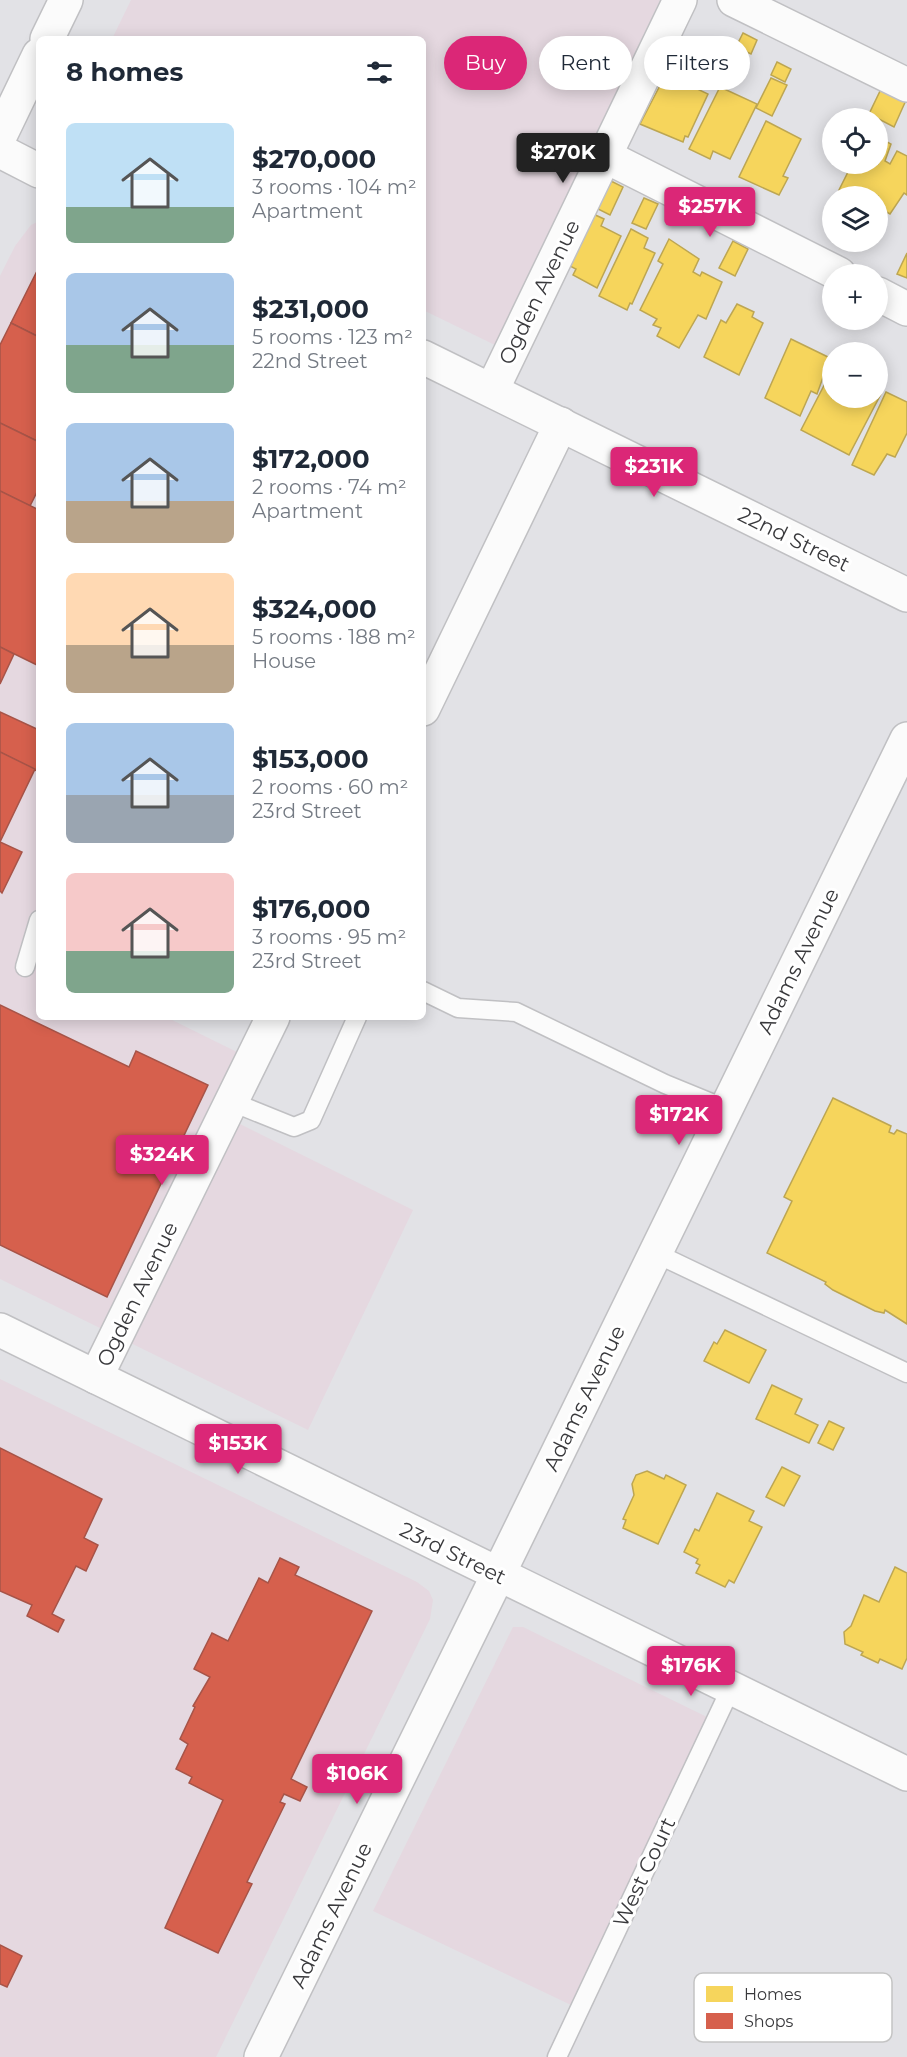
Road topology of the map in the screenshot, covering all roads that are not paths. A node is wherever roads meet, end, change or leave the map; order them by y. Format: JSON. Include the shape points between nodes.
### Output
{"nodes":[{"id":1,"x":66,"y":0,"type":"edge"},
{"id":2,"x":680,"y":0,"type":"edge"},
{"id":3,"x":734,"y":0,"type":"edge"},
{"id":4,"x":48,"y":36,"type":"edge"},
{"id":5,"x":36,"y":61,"type":"edge"},
{"id":6,"x":907,"y":85,"type":"edge"},
{"id":7,"x":0,"y":136,"type":"edge"},
{"id":8,"x":0,"y":152,"type":"edge"},
{"id":9,"x":605,"y":156,"type":"junction"},
{"id":10,"x":36,"y":170,"type":"edge"},
{"id":11,"x":822,"y":266,"type":"edge"},
{"id":12,"x":888,"y":299,"type":"edge"},
{"id":13,"x":907,"y":309,"type":"edge"},
{"id":14,"x":426,"y":358,"type":"edge"},
{"id":15,"x":492,"y":390,"type":"junction"},
{"id":16,"x":561,"y":424,"type":"junction"},
{"id":17,"x":907,"y":595,"type":"edge"},
{"id":18,"x":426,"y":703,"type":"edge"},
{"id":19,"x":907,"y":739,"type":"edge"},
{"id":20,"x":36,"y":930,"type":"edge"},
{"id":21,"x":25,"y":967,"type":"dead end"},
{"id":22,"x":426,"y":992,"type":"edge"},
{"id":23,"x":272,"y":1020,"type":"edge"},
{"id":24,"x":356,"y":1020,"type":"edge"},
{"id":25,"x":231,"y":1102,"type":"junction"},
{"id":26,"x":726,"y":1109,"type":"junction"},
{"id":27,"x":655,"y":1253,"type":"junction"},
{"id":28,"x":0,"y":1330,"type":"edge"},
{"id":29,"x":907,"y":1373,"type":"edge"},
{"id":30,"x":96,"y":1377,"type":"junction"},
{"id":31,"x":498,"y":1575,"type":"junction"},
{"id":32,"x":731,"y":1688,"type":"junction"},
{"id":33,"x":907,"y":1774,"type":"edge"},
{"id":34,"x":261,"y":2057,"type":"edge"},
{"id":35,"x":557,"y":2057,"type":"edge"}],
"edges":[{"from":1,"to":4,"type":"street"},
{"from":2,"to":9,"type":"street","name":"Ogden Avenue"},
{"from":3,"to":6,"type":"street"},
{"from":5,"to":7,"type":"street"},
{"from":8,"to":10,"type":"street"},
{"from":9,"to":11,"type":"street"},
{"from":9,"to":15,"type":"street","name":"Ogden Avenue"},
{"from":12,"to":13,"type":"street"},
{"from":14,"to":15,"type":"street","name":"22nd Street"},
{"from":15,"to":16,"type":"street","name":"22nd Street"},
{"from":16,"to":17,"type":"street","name":"22nd Street"},
{"from":16,"to":18,"type":"street"},
{"from":19,"to":26,"type":"street","name":"Adams Avenue"},
{"from":20,"to":21,"type":"lane"},
{"from":22,"to":26,"type":"lane","via":[[458,1008],[516,1012],[664,1084]]},
{"from":23,"to":25,"type":"street","name":"Ogden Avenue"},
{"from":24,"to":25,"type":"lane","via":[[311,1120],[294,1127]]},
{"from":25,"to":30,"type":"street","name":"Ogden Avenue"},
{"from":26,"to":27,"type":"street","name":"Adams Avenue"},
{"from":27,"to":29,"type":"lane"},
{"from":27,"to":31,"type":"street","name":"Adams Avenue"},
{"from":28,"to":30,"type":"street","name":"23rd Street"},
{"from":30,"to":31,"type":"street","name":"23rd Street"},
{"from":31,"to":32,"type":"street","name":"23rd Street"},
{"from":31,"to":34,"type":"street","name":"Adams Avenue"},
{"from":32,"to":33,"type":"street","name":"23rd Street"},
{"from":32,"to":35,"type":"lane","name":"West Court"}]}
